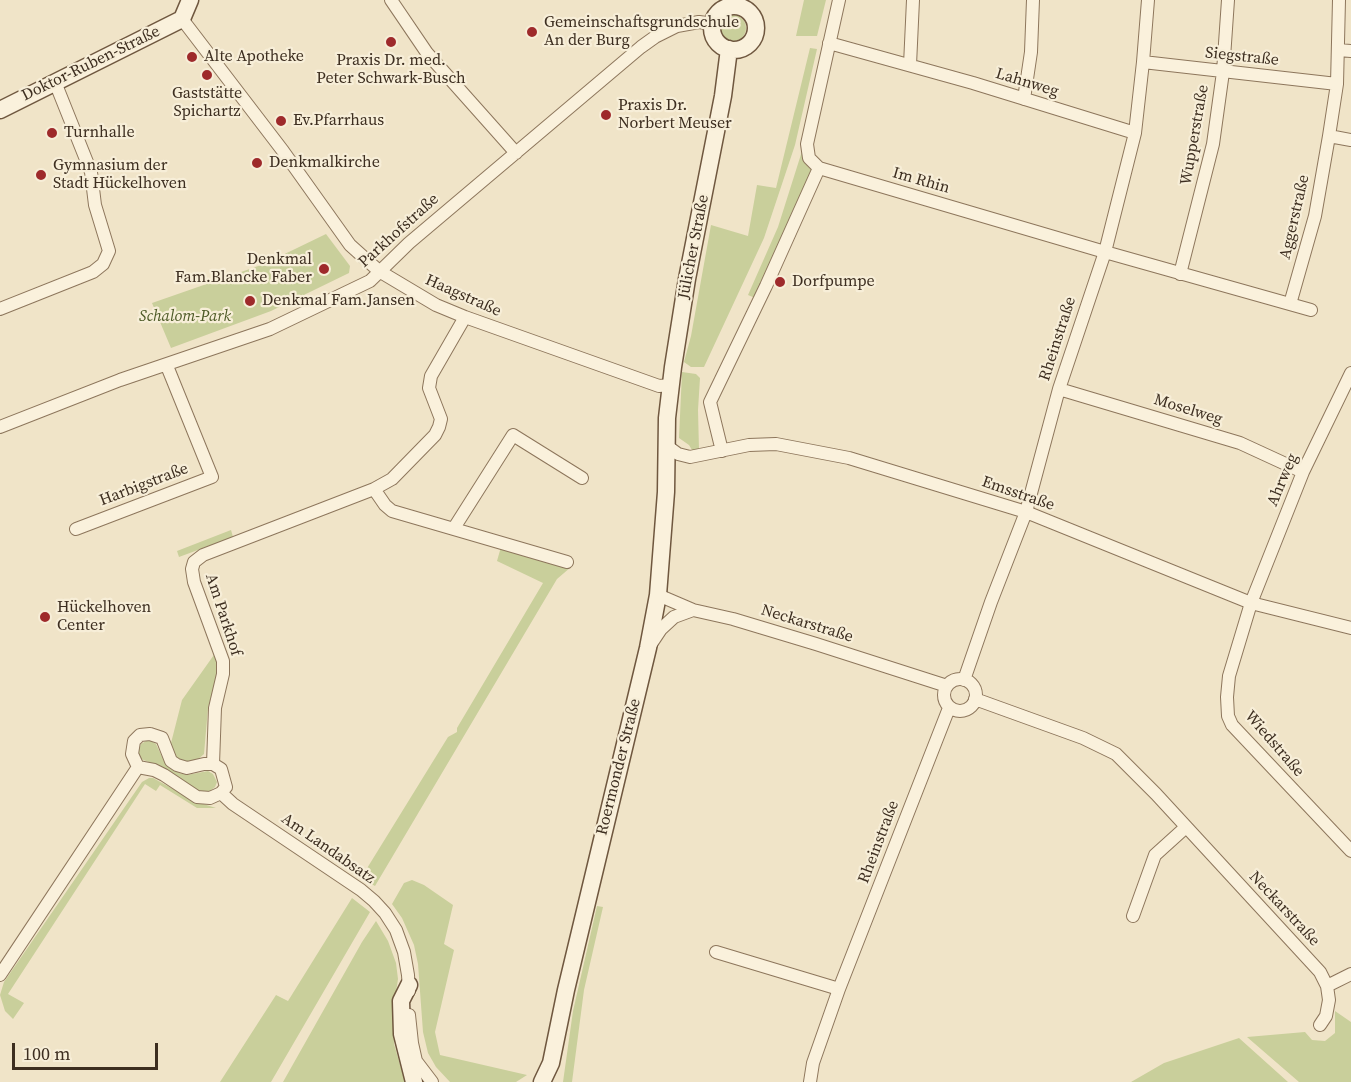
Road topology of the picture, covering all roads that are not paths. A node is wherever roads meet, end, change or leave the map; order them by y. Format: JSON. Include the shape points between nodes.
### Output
{"nodes":[{"id":1,"x":190,"y":0,"type":"edge"},
{"id":2,"x":391,"y":0,"type":"edge"},
{"id":3,"x":839,"y":0,"type":"edge"},
{"id":4,"x":912,"y":0,"type":"edge"},
{"id":5,"x":1033,"y":0,"type":"edge"},
{"id":6,"x":1148,"y":0,"type":"edge"},
{"id":7,"x":1228,"y":0,"type":"edge"},
{"id":8,"x":1338,"y":0,"type":"edge"},
{"id":9,"x":741,"y":3,"type":"edge"},
{"id":10,"x":182,"y":19,"type":"junction"},
{"id":11,"x":713,"y":24,"type":"junction"},
{"id":12,"x":830,"y":43,"type":"junction"},
{"id":13,"x":729,"y":49,"type":"junction"},
{"id":14,"x":1345,"y":51,"type":"edge"},
{"id":15,"x":1143,"y":62,"type":"junction"},
{"id":16,"x":910,"y":65,"type":"junction"},
{"id":17,"x":1223,"y":72,"type":"junction"},
{"id":18,"x":54,"y":82,"type":"junction"},
{"id":19,"x":1337,"y":84,"type":"junction"},
{"id":20,"x":1024,"y":99,"type":"junction"},
{"id":21,"x":0,"y":110,"type":"edge"},
{"id":22,"x":1135,"y":133,"type":"junction"},
{"id":23,"x":1329,"y":136,"type":"junction"},
{"id":24,"x":1351,"y":140,"type":"edge"},
{"id":25,"x":516,"y":153,"type":"junction"},
{"id":26,"x":819,"y":168,"type":"junction"},
{"id":27,"x":1105,"y":252,"type":"junction"},
{"id":28,"x":379,"y":271,"type":"junction"},
{"id":29,"x":1180,"y":274,"type":"junction"},
{"id":30,"x":1290,"y":304,"type":"junction"},
{"id":31,"x":0,"y":309,"type":"edge"},
{"id":32,"x":1311,"y":310,"type":"dead end"},
{"id":33,"x":465,"y":317,"type":"junction"},
{"id":34,"x":167,"y":366,"type":"junction"},
{"id":35,"x":1351,"y":373,"type":"edge"},
{"id":36,"x":671,"y":385,"type":"junction"},
{"id":37,"x":1059,"y":388,"type":"junction"},
{"id":38,"x":0,"y":427,"type":"edge"},
{"id":39,"x":667,"y":446,"type":"junction"},
{"id":40,"x":722,"y":451,"type":"junction"},
{"id":41,"x":1303,"y":472,"type":"junction"},
{"id":42,"x":582,"y":478,"type":"dead end"},
{"id":43,"x":374,"y":489,"type":"junction"},
{"id":44,"x":1026,"y":512,"type":"junction"},
{"id":45,"x":454,"y":528,"type":"junction"},
{"id":46,"x":76,"y":530,"type":"dead end"},
{"id":47,"x":567,"y":562,"type":"dead end"},
{"id":48,"x":658,"y":595,"type":"junction"},
{"id":49,"x":1251,"y":603,"type":"junction"},
{"id":50,"x":693,"y":610,"type":"junction"},
{"id":51,"x":1351,"y":628,"type":"edge"},
{"id":52,"x":648,"y":648,"type":"junction"},
{"id":53,"x":964,"y":680,"type":"junction"},
{"id":54,"x":947,"y":686,"type":"junction"},
{"id":55,"x":975,"y":699,"type":"junction"},
{"id":56,"x":949,"y":708,"type":"junction"},
{"id":57,"x":213,"y":764,"type":"junction"},
{"id":58,"x":138,"y":766,"type":"junction"},
{"id":59,"x":221,"y":794,"type":"junction"},
{"id":60,"x":1186,"y":827,"type":"junction"},
{"id":61,"x":1351,"y":851,"type":"edge"},
{"id":62,"x":1133,"y":916,"type":"dead end"},
{"id":63,"x":716,"y":952,"type":"dead end"},
{"id":64,"x":1351,"y":974,"type":"edge"},
{"id":65,"x":0,"y":975,"type":"edge"},
{"id":66,"x":409,"y":985,"type":"junction"},
{"id":67,"x":1327,"y":986,"type":"junction"},
{"id":68,"x":838,"y":989,"type":"junction"},
{"id":69,"x":1320,"y":1025,"type":"dead end"},
{"id":70,"x":414,"y":1082,"type":"edge"},
{"id":71,"x":432,"y":1082,"type":"edge"},
{"id":72,"x":542,"y":1082,"type":"edge"},
{"id":73,"x":810,"y":1082,"type":"edge"}],
"edges":[{"from":1,"to":10,"type":"main road"},
{"from":2,"to":25,"type":"street","via":[[427,53]]},
{"from":3,"to":12,"type":"street"},
{"from":4,"to":16,"type":"street"},
{"from":5,"to":20,"type":"street"},
{"from":6,"to":15,"type":"street","name":"Rheinstraße"},
{"from":7,"to":17,"type":"street","name":"Wupperstraße"},
{"from":8,"to":14,"type":"street","name":"Aggerstraße"},
{"from":9,"to":11,"type":"main road","via":[[719,12]]},
{"from":9,"to":13,"type":"main road","via":[[753,17],[756,33],[746,47]]},
{"from":10,"to":18,"type":"main road","name":"Doktor-Ruben-Straße"},
{"from":10,"to":28,"type":"street","name":"Haagstraße","via":[[350,245]]},
{"from":11,"to":13,"type":"main road","via":[[716,40]]},
{"from":11,"to":25,"type":"street","name":"Parkhofstraße","via":[[677,26],[655,37]]},
{"from":12,"to":16,"type":"street","name":"Lahnweg"},
{"from":12,"to":26,"type":"street","via":[[807,144],[809,158]]},
{"from":13,"to":36,"type":"main road","name":"Jülicher Straße"},
{"from":14,"to":19,"type":"street","name":"Aggerstraße"},
{"from":15,"to":17,"type":"street","name":"Siegstraße"},
{"from":15,"to":22,"type":"street","name":"Rheinstraße"},
{"from":16,"to":20,"type":"street","name":"Lahnweg"},
{"from":17,"to":19,"type":"street","name":"Siegstraße"},
{"from":17,"to":29,"type":"street","name":"Wupperstraße","via":[[1213,144]]},
{"from":18,"to":21,"type":"main road","name":"Doktor-Ruben-Straße"},
{"from":18,"to":31,"type":"street","via":[[91,172],[95,205],[109,251],[98,269]]},
{"from":19,"to":23,"type":"street","name":"Aggerstraße"},
{"from":20,"to":22,"type":"street","name":"Lahnweg"},
{"from":22,"to":27,"type":"street","name":"Rheinstraße"},
{"from":23,"to":24,"type":"street"},
{"from":23,"to":30,"type":"street","name":"Aggerstraße","via":[[1315,216]]},
{"from":25,"to":28,"type":"street","name":"Parkhofstraße"},
{"from":26,"to":27,"type":"street","name":"Im Rhin"},
{"from":26,"to":40,"type":"street","via":[[710,402]]},
{"from":27,"to":29,"type":"street","name":"Im Rhin"},
{"from":27,"to":37,"type":"street","name":"Rheinstraße"},
{"from":28,"to":33,"type":"street","name":"Haagstraße","via":[[436,305]]},
{"from":28,"to":34,"type":"street","name":"Parkhofstraße","via":[[370,281],[292,319]]},
{"from":29,"to":30,"type":"street","name":"Im Rhin"},
{"from":30,"to":32,"type":"street","name":"Im Rhin"},
{"from":33,"to":36,"type":"street","name":"Haagstraße","via":[[659,386]]},
{"from":33,"to":43,"type":"street","name":"Am Parkhof","via":[[431,376],[429,388],[441,420],[435,435],[392,479]]},
{"from":34,"to":38,"type":"street","name":"Parkhofstraße"},
{"from":34,"to":46,"type":"street","name":"Harbigstraße","via":[[212,477]]},
{"from":35,"to":41,"type":"street","name":"Ahrweg"},
{"from":36,"to":39,"type":"main road","name":"Jülicher Straße"},
{"from":37,"to":41,"type":"street","name":"Moselweg","via":[[1240,443]]},
{"from":37,"to":44,"type":"street","name":"Rheinstraße"},
{"from":39,"to":40,"type":"street","name":"Emsstraße","via":[[690,457]]},
{"from":39,"to":48,"type":"main road","name":"Roermonder Straße"},
{"from":40,"to":44,"type":"street","name":"Emsstraße","via":[[776,444],[838,456]]},
{"from":41,"to":49,"type":"street","name":"Ahrweg"},
{"from":42,"to":45,"type":"street","via":[[513,435]]},
{"from":43,"to":45,"type":"street","via":[[392,511]]},
{"from":43,"to":57,"type":"street","name":"Am Parkhof","via":[[203,555],[194,562],[194,582],[224,661],[215,708]]},
{"from":44,"to":49,"type":"street","name":"Emsstraße"},
{"from":44,"to":53,"type":"street","name":"Rheinstraße"},
{"from":45,"to":47,"type":"street"},
{"from":48,"to":50,"type":"street","name":"Neckarstraße"},
{"from":48,"to":52,"type":"main road","name":"Roermonder Straße"},
{"from":49,"to":51,"type":"street","name":"Emsstraße"},
{"from":49,"to":61,"type":"street","name":"Wiedstraße","via":[[1230,676],[1228,716],[1232,725]]},
{"from":50,"to":52,"type":"street","via":[[674,617]]},
{"from":50,"to":54,"type":"street","name":"Neckarstraße"},
{"from":52,"to":72,"type":"main road","name":"Roermonder Straße","via":[[551,1062]]},
{"from":53,"to":54,"type":"street"},
{"from":53,"to":55,"type":"street","via":[[973,687]]},
{"from":54,"to":56,"type":"street","name":"Rheinstraße","via":[[944,696]]},
{"from":55,"to":56,"type":"street","via":[[963,711]]},
{"from":55,"to":60,"type":"street","name":"Neckarstraße","via":[[1116,754]]},
{"from":56,"to":68,"type":"street","name":"Rheinstraße"},
{"from":57,"to":58,"type":"street","via":[[187,768],[177,765],[171,761],[162,738],[150,734],[140,735],[134,741],[132,754]]},
{"from":57,"to":59,"type":"street","via":[[222,769],[225,778],[226,787]]},
{"from":58,"to":59,"type":"street","via":[[164,775],[197,796],[210,798]]},
{"from":58,"to":65,"type":"street"},
{"from":59,"to":66,"type":"street","name":"Am Landabsatz","via":[[361,890],[385,913],[404,952]]},
{"from":60,"to":62,"type":"street","via":[[1155,855]]},
{"from":60,"to":67,"type":"street","name":"Neckarstraße","via":[[1320,972]]},
{"from":63,"to":68,"type":"street"},
{"from":64,"to":67,"type":"street"},
{"from":66,"to":70,"type":"main road","via":[[401,1001],[402,1034]]},
{"from":66,"to":71,"type":"street","name":"Am Landabsatz","via":[[416,1061]]},
{"from":67,"to":69,"type":"street","via":[[1329,1000]]},
{"from":68,"to":73,"type":"street","name":"Rheinstraße"}]}
